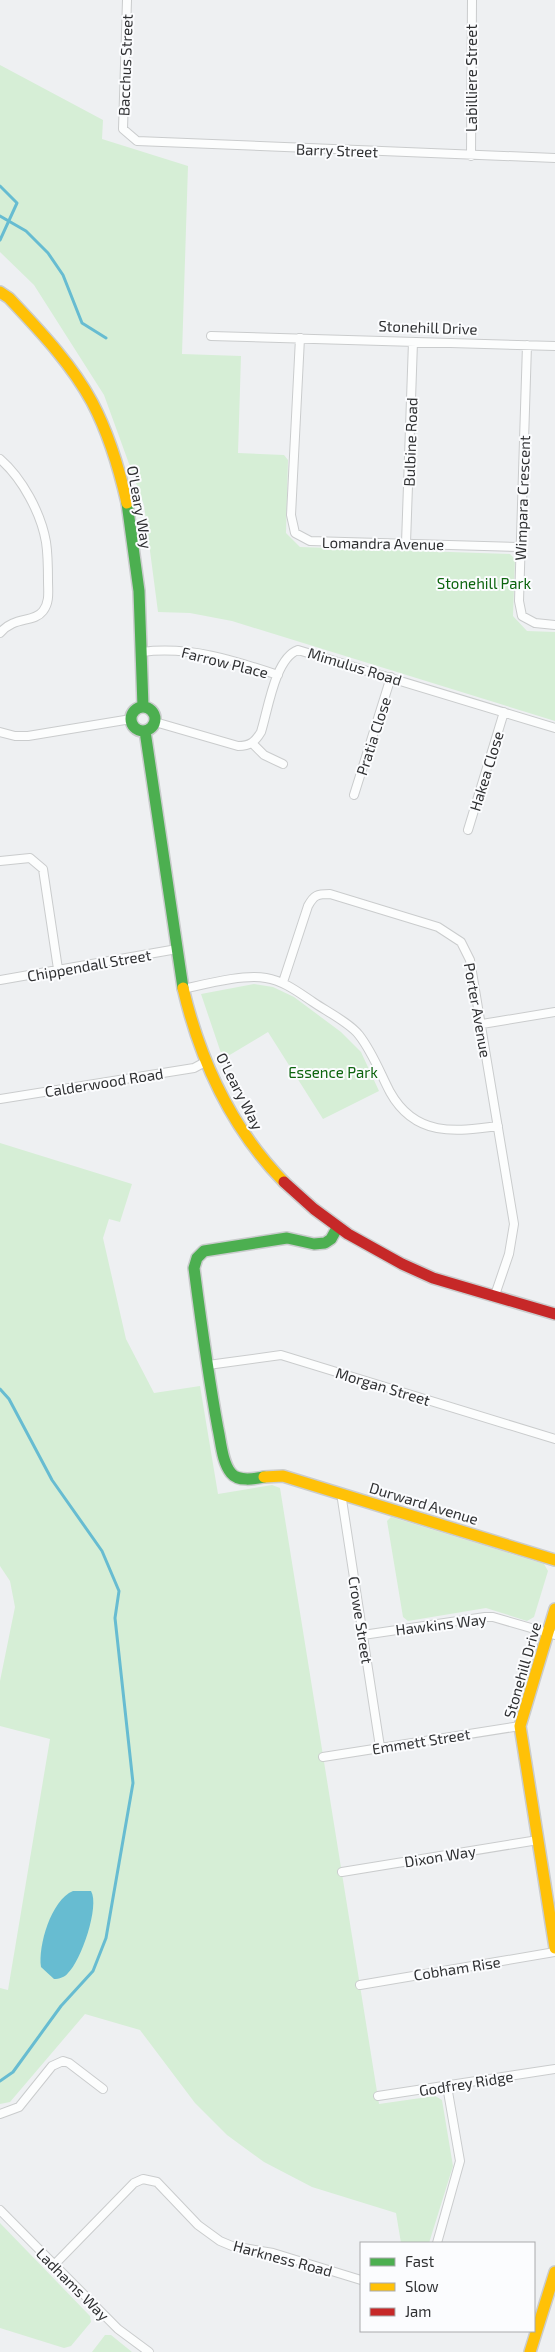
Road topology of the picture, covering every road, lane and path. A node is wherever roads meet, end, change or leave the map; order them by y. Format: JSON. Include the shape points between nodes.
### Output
{"nodes":[{"id":1,"x":126,"y":0,"type":"edge"},
{"id":2,"x":472,"y":0,"type":"edge"},
{"id":3,"x":123,"y":129,"type":"joint"},
{"id":4,"x":471,"y":156,"type":"junction"},
{"id":5,"x":555,"y":158,"type":"edge"},
{"id":6,"x":0,"y":292,"type":"edge"},
{"id":7,"x":211,"y":336,"type":"dead end"},
{"id":8,"x":300,"y":338,"type":"junction"},
{"id":9,"x":413,"y":342,"type":"junction"},
{"id":10,"x":527,"y":345,"type":"junction"},
{"id":11,"x":555,"y":346,"type":"edge"},
{"id":12,"x":0,"y":459,"type":"edge"},
{"id":13,"x":406,"y":543,"type":"junction"},
{"id":14,"x":520,"y":547,"type":"junction"},
{"id":15,"x":555,"y":625,"type":"edge"},
{"id":16,"x":0,"y":633,"type":"edge"},
{"id":17,"x":142,"y":652,"type":"junction"},
{"id":18,"x":278,"y":675,"type":"junction"},
{"id":19,"x":391,"y":677,"type":"junction"},
{"id":20,"x":142,"y":707,"type":"junction"},
{"id":21,"x":504,"y":712,"type":"junction"},
{"id":22,"x":131,"y":719,"type":"junction"},
{"id":23,"x":155,"y":722,"type":"junction"},
{"id":24,"x":555,"y":728,"type":"edge"},
{"id":25,"x":145,"y":731,"type":"junction"},
{"id":26,"x":0,"y":732,"type":"edge"},
{"id":27,"x":252,"y":743,"type":"junction"},
{"id":28,"x":283,"y":764,"type":"dead end"},
{"id":29,"x":354,"y":795,"type":"dead end"},
{"id":30,"x":468,"y":830,"type":"dead end"},
{"id":31,"x":0,"y":861,"type":"edge"},
{"id":32,"x":177,"y":948,"type":"junction"},
{"id":33,"x":58,"y":969,"type":"junction"},
{"id":34,"x":0,"y":980,"type":"edge"},
{"id":35,"x":283,"y":982,"type":"junction"},
{"id":36,"x":183,"y":989,"type":"junction"},
{"id":37,"x":555,"y":1012,"type":"edge"},
{"id":38,"x":482,"y":1024,"type":"junction"},
{"id":39,"x":207,"y":1061,"type":"junction"},
{"id":40,"x":0,"y":1099,"type":"edge"},
{"id":41,"x":498,"y":1126,"type":"junction"},
{"id":42,"x":338,"y":1228,"type":"junction"},
{"id":43,"x":495,"y":1295,"type":"junction"},
{"id":44,"x":555,"y":1314,"type":"edge"},
{"id":45,"x":208,"y":1364,"type":"junction"},
{"id":46,"x":555,"y":1439,"type":"edge"},
{"id":47,"x":341,"y":1493,"type":"junction"},
{"id":48,"x":555,"y":1560,"type":"edge"},
{"id":49,"x":555,"y":1609,"type":"edge"},
{"id":50,"x":551,"y":1634,"type":"edge"},
{"id":51,"x":363,"y":1635,"type":"junction"},
{"id":52,"x":520,"y":1726,"type":"junction"},
{"id":53,"x":380,"y":1747,"type":"junction"},
{"id":54,"x":323,"y":1757,"type":"dead end"},
{"id":55,"x":538,"y":1840,"type":"junction"},
{"id":56,"x":342,"y":1872,"type":"dead end"},
{"id":57,"x":555,"y":1948,"type":"edge"},
{"id":58,"x":555,"y":1952,"type":"edge"},
{"id":59,"x":360,"y":1985,"type":"dead end"},
{"id":60,"x":555,"y":2069,"type":"edge"},
{"id":61,"x":447,"y":2086,"type":"junction"},
{"id":62,"x":103,"y":2090,"type":"dead end"},
{"id":63,"x":378,"y":2096,"type":"dead end"},
{"id":64,"x":0,"y":2114,"type":"edge"},
{"id":65,"x":0,"y":2210,"type":"edge"},
{"id":66,"x":437,"y":2242,"type":"edge"},
{"id":67,"x":54,"y":2265,"type":"junction"},
{"id":68,"x":555,"y":2272,"type":"edge"},
{"id":69,"x":360,"y":2280,"type":"edge"},
{"id":70,"x":150,"y":2352,"type":"edge"},
{"id":71,"x":530,"y":2352,"type":"edge"}],
"edges":[{"from":1,"to":3,"type":"street","name":"Bacchus Street"},
{"from":2,"to":4,"type":"street","name":"Labilliere Street"},
{"from":3,"to":4,"type":"street","name":"Barry Street","via":[[137,141]]},
{"from":4,"to":5,"type":"street","name":"Barry Street"},
{"from":6,"to":17,"type":"street","name":"O'Leary Way","via":[[64,357],[93,403],[115,458],[129,512]]},
{"from":7,"to":8,"type":"street","name":"Stonehill Drive"},
{"from":8,"to":9,"type":"street","name":"Stonehill Drive"},
{"from":8,"to":13,"type":"street","name":"Lomandra Avenue","via":[[291,515],[295,534],[310,541]]},
{"from":9,"to":10,"type":"street","name":"Stonehill Drive"},
{"from":9,"to":13,"type":"street","name":"Bulbine Road"},
{"from":10,"to":11,"type":"street","name":"Stonehill Drive"},
{"from":10,"to":14,"type":"street","name":"Wimpara Crescent"},
{"from":12,"to":16,"type":"street","via":[[32,503],[43,529],[48,556],[48,600],[44,610],[34,617],[12,622]]},
{"from":13,"to":14,"type":"street","name":"Lomandra Avenue"},
{"from":14,"to":15,"type":"street","name":"Wimpara Crescent","via":[[519,601],[522,616],[535,623]]},
{"from":17,"to":18,"type":"street","name":"Farrow Place","via":[[175,649]]},
{"from":17,"to":20,"type":"street","name":"O'Leary Way"},
{"from":18,"to":19,"type":"street","name":"Mimulus Road","via":[[284,661],[298,650]]},
{"from":18,"to":27,"type":"street","name":"Mimulus Road","via":[[261,732]]},
{"from":19,"to":21,"type":"street","name":"Mimulus Road"},
{"from":19,"to":29,"type":"street","name":"Pratia Close"},
{"from":20,"to":22,"type":"street","via":[[135,710]]},
{"from":20,"to":23,"type":"street","via":[[152,710]]},
{"from":21,"to":24,"type":"street","name":"Mimulus Road"},
{"from":21,"to":30,"type":"street","name":"Hakea Close"},
{"from":22,"to":25,"type":"street","via":[[137,730]]},
{"from":22,"to":26,"type":"street","via":[[28,736]]},
{"from":23,"to":25,"type":"street"},
{"from":23,"to":27,"type":"street","via":[[238,746]]},
{"from":25,"to":32,"type":"street","name":"O'Leary Way"},
{"from":27,"to":28,"type":"street","via":[[264,755]]},
{"from":31,"to":33,"type":"street","via":[[30,858],[43,869]]},
{"from":32,"to":33,"type":"street","name":"Chippendall Street"},
{"from":32,"to":36,"type":"street","name":"O'Leary Way"},
{"from":33,"to":34,"type":"street","name":"Chippendall Street"},
{"from":35,"to":36,"type":"street","via":[[265,977],[248,978]]},
{"from":35,"to":38,"type":"street","name":"Porter Avenue","via":[[312,897],[330,894],[438,928],[461,942],[470,960]]},
{"from":35,"to":41,"type":"street","via":[[358,1034],[391,1094],[419,1122],[443,1131],[458,1132]]},
{"from":36,"to":39,"type":"street","name":"O'Leary Way","via":[[190,1019]]},
{"from":37,"to":38,"type":"street"},
{"from":38,"to":41,"type":"street","name":"Porter Avenue"},
{"from":39,"to":40,"type":"street","name":"Calderwood Road","via":[[194,1068]]},
{"from":39,"to":42,"type":"street","name":"O'Leary Way","via":[[246,1137],[282,1181]]},
{"from":41,"to":43,"type":"street","name":"Porter Avenue","via":[[514,1224],[509,1254]]},
{"from":42,"to":43,"type":"street","name":"O'Leary Way","via":[[422,1274]]},
{"from":42,"to":45,"type":"street","via":[[325,1243],[287,1238],[204,1251],[197,1258],[194,1268]]},
{"from":43,"to":44,"type":"street","name":"O'Leary Way"},
{"from":45,"to":46,"type":"street","name":"Morgan Street","via":[[281,1356]]},
{"from":45,"to":47,"type":"street","name":"Durward Avenue","via":[[223,1458],[230,1473],[251,1479],[283,1476]]},
{"from":47,"to":48,"type":"street","name":"Durward Avenue"},
{"from":47,"to":51,"type":"street","name":"Crowe Street"},
{"from":49,"to":50,"type":"street","name":"Stonehill Drive"},
{"from":50,"to":51,"type":"street","name":"Hawkins Way","via":[[485,1616]]},
{"from":50,"to":52,"type":"street","name":"Stonehill Drive"},
{"from":51,"to":53,"type":"street","name":"Crowe Street"},
{"from":52,"to":53,"type":"street","name":"Emmett Street"},
{"from":52,"to":55,"type":"street","name":"Stonehill Drive"},
{"from":53,"to":54,"type":"street","name":"Emmett Street"},
{"from":55,"to":56,"type":"street","name":"Dixon Way"},
{"from":55,"to":57,"type":"street","name":"Stonehill Drive"},
{"from":58,"to":59,"type":"street","name":"Cobham Rise"},
{"from":60,"to":61,"type":"street","name":"Godfrey Ridge"},
{"from":61,"to":63,"type":"street","name":"Godfrey Ridge"},
{"from":61,"to":66,"type":"street","via":[[460,2161]]},
{"from":62,"to":64,"type":"street","via":[[63,2061],[52,2066],[19,2107]]},
{"from":65,"to":67,"type":"street","name":"Ladhams Way"},
{"from":67,"to":69,"type":"street","name":"Harkness Road","via":[[134,2183],[142,2179],[157,2182],[198,2225],[220,2241],[273,2253]]},
{"from":67,"to":70,"type":"street","name":"Ladhams Way","via":[[118,2328]]},
{"from":68,"to":71,"type":"street"}]}
